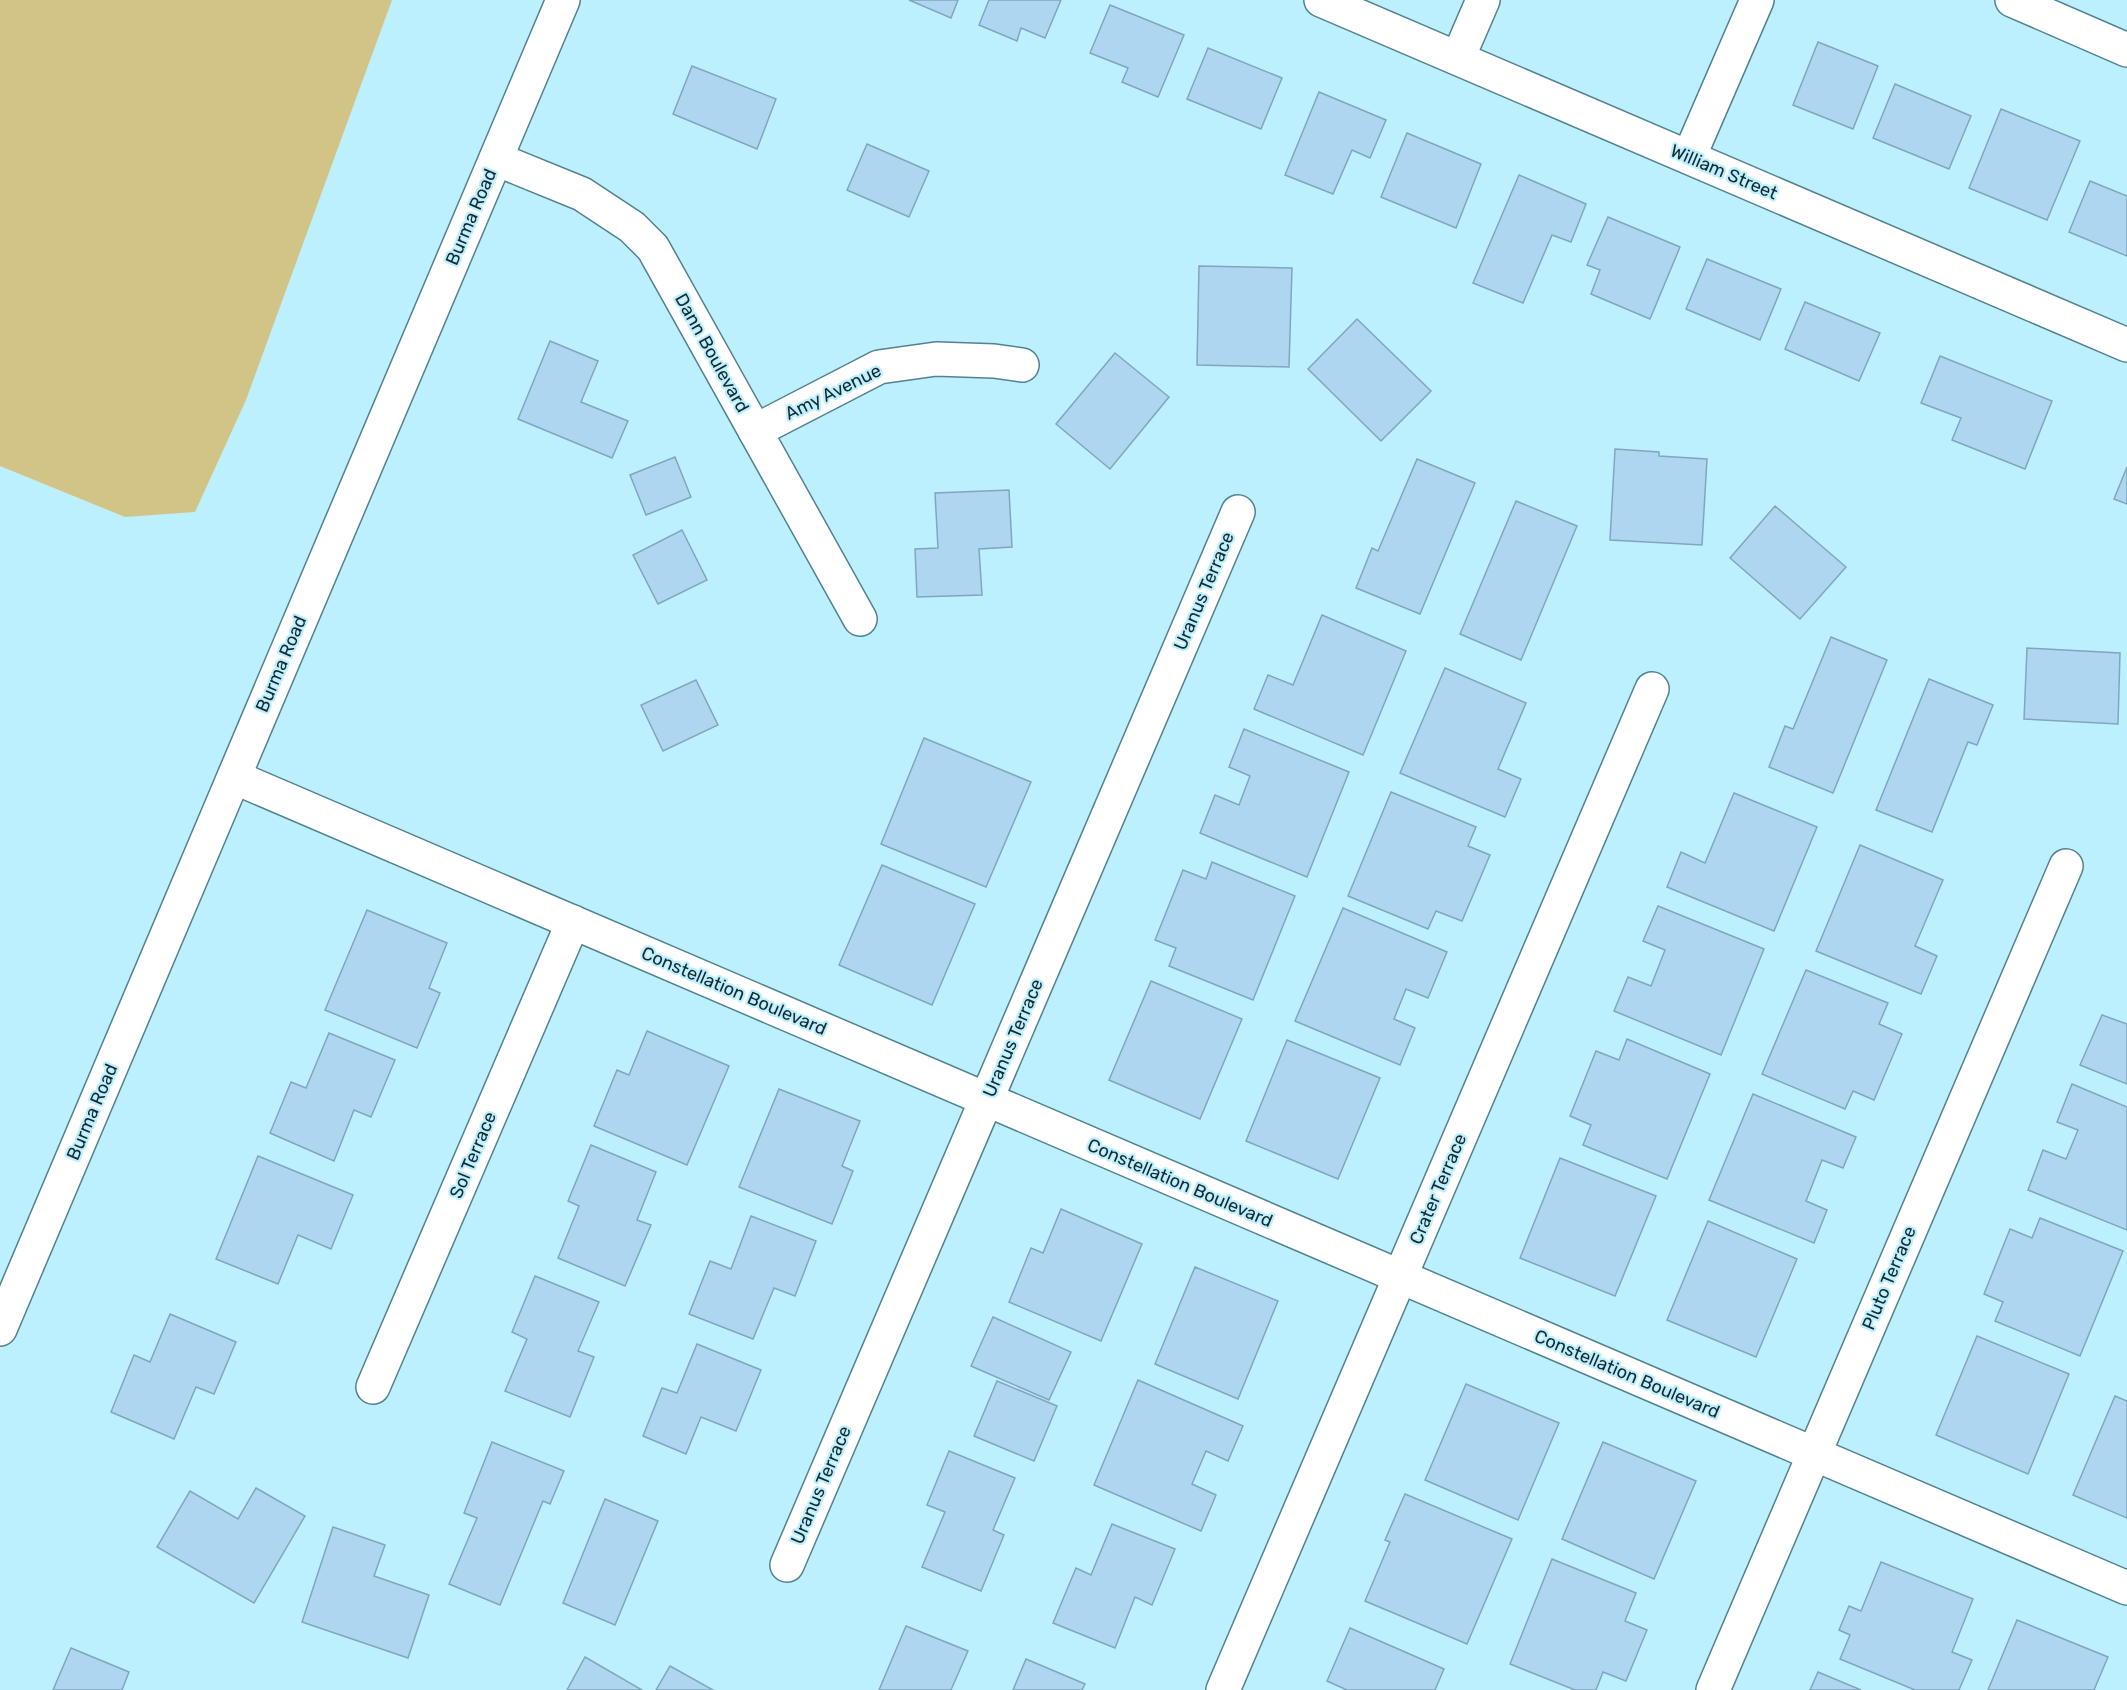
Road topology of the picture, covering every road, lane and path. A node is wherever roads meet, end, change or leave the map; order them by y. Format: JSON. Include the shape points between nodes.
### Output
{"nodes":[{"id":1,"x":563,"y":0,"type":"edge"},
{"id":2,"x":1321,"y":0,"type":"edge"},
{"id":3,"x":1483,"y":0,"type":"edge"},
{"id":4,"x":1757,"y":0,"type":"edge"},
{"id":5,"x":2012,"y":0,"type":"edge"},
{"id":6,"x":2127,"y":50,"type":"edge"},
{"id":7,"x":1458,"y":58,"type":"junction"},
{"id":8,"x":1689,"y":157,"type":"junction"},
{"id":9,"x":496,"y":159,"type":"junction"},
{"id":10,"x":2127,"y":345,"type":"edge"},
{"id":11,"x":1022,"y":365,"type":"dead end"},
{"id":12,"x":755,"y":430,"type":"junction"},
{"id":13,"x":1238,"y":512,"type":"dead end"},
{"id":14,"x":860,"y":619,"type":"dead end"},
{"id":15,"x":1652,"y":689,"type":"dead end"},
{"id":16,"x":234,"y":777,"type":"junction"},
{"id":17,"x":2066,"y":867,"type":"dead end"},
{"id":18,"x":573,"y":922,"type":"junction"},
{"id":19,"x":987,"y":1099,"type":"junction"},
{"id":20,"x":1400,"y":1277,"type":"junction"},
{"id":21,"x":0,"y":1329,"type":"edge"},
{"id":22,"x":373,"y":1388,"type":"dead end"},
{"id":23,"x":1814,"y":1454,"type":"junction"},
{"id":24,"x":787,"y":1564,"type":"dead end"},
{"id":25,"x":2127,"y":1588,"type":"edge"},
{"id":26,"x":1223,"y":1690,"type":"edge"},
{"id":27,"x":1713,"y":1690,"type":"edge"}],
"edges":[{"from":1,"to":9,"type":"street","name":"Burma Road"},
{"from":2,"to":7,"type":"street","name":"William Street"},
{"from":3,"to":7,"type":"street"},
{"from":4,"to":8,"type":"street"},
{"from":5,"to":6,"type":"street"},
{"from":7,"to":8,"type":"street","name":"William Street"},
{"from":8,"to":10,"type":"street","name":"William Street"},
{"from":9,"to":12,"type":"street","name":"Dann Boulevard","via":[[582,194],[632,227],[653,248]]},
{"from":9,"to":16,"type":"street","name":"Burma Road"},
{"from":11,"to":12,"type":"street","name":"Amy Avenue","via":[[936,359],[879,367]]},
{"from":12,"to":14,"type":"street","name":"Dann Boulevard"},
{"from":13,"to":19,"type":"street","name":"Uranus Terrace"},
{"from":15,"to":20,"type":"street","name":"Crater Terrace"},
{"from":16,"to":18,"type":"street","name":"Constellation Boulevard"},
{"from":16,"to":21,"type":"street","name":"Burma Road"},
{"from":17,"to":23,"type":"street","name":"Pluto Terrace"},
{"from":18,"to":19,"type":"street","name":"Constellation Boulevard"},
{"from":18,"to":22,"type":"street","name":"Sol Terrace"},
{"from":19,"to":20,"type":"street","name":"Constellation Boulevard"},
{"from":19,"to":24,"type":"street","name":"Uranus Terrace"},
{"from":20,"to":23,"type":"street","name":"Constellation Boulevard"},
{"from":20,"to":26,"type":"street","name":"Crater Terrace"},
{"from":23,"to":25,"type":"street","name":"Constellation Boulevard"},
{"from":23,"to":27,"type":"street","name":"Pluto Terrace"}]}
